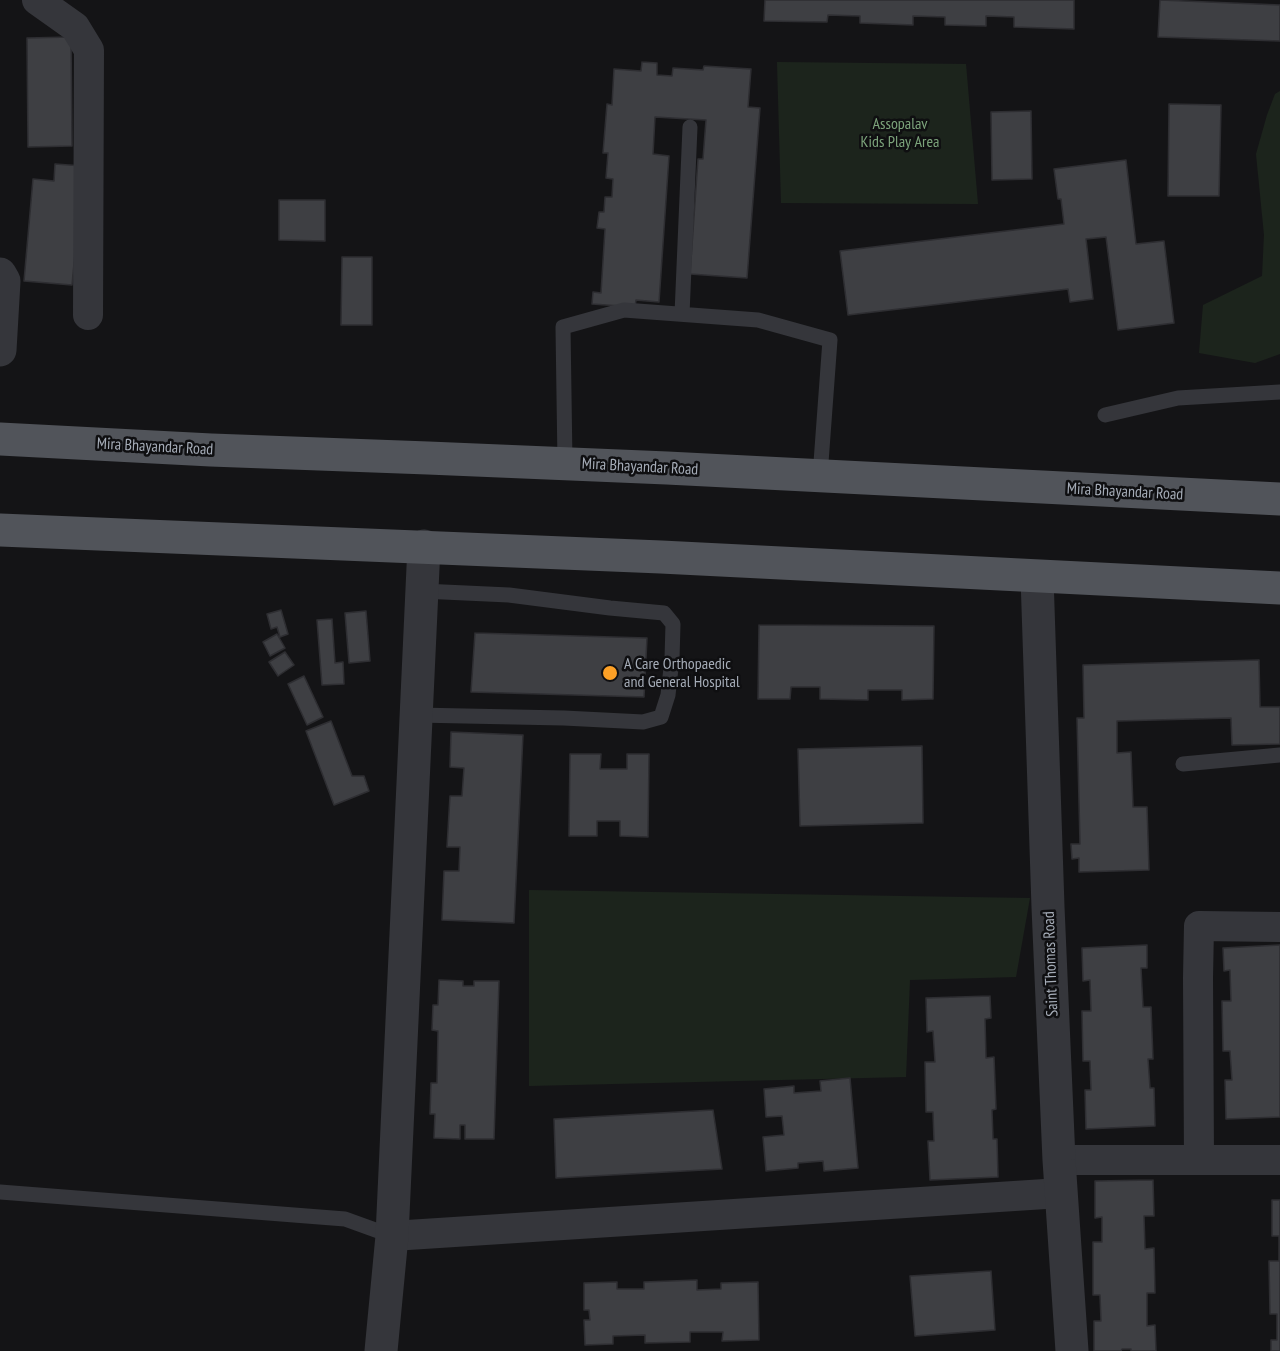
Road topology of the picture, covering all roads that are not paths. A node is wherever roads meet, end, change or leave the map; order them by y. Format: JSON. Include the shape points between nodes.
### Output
{"nodes":[{"id":1,"x":37,"y":0,"type":"edge"},
{"id":2,"x":690,"y":127,"type":"dead end"},
{"id":3,"x":0,"y":274,"type":"edge"},
{"id":4,"x":682,"y":314,"type":"junction"},
{"id":5,"x":88,"y":315,"type":"dead end"},
{"id":6,"x":0,"y":350,"type":"edge"},
{"id":7,"x":1280,"y":392,"type":"edge"},
{"id":8,"x":1105,"y":415,"type":"dead end"},
{"id":9,"x":0,"y":439,"type":"edge"},
{"id":10,"x":345,"y":455,"type":"junction"},
{"id":11,"x":0,"y":456,"type":"edge"},
{"id":12,"x":565,"y":463,"type":"junction"},
{"id":13,"x":820,"y":476,"type":"junction"},
{"id":14,"x":1274,"y":500,"type":"edge"},
{"id":15,"x":0,"y":513,"type":"edge"},
{"id":16,"x":0,"y":530,"type":"edge"},
{"id":17,"x":344,"y":543,"type":"junction"},
{"id":18,"x":424,"y":546,"type":"junction"},
{"id":19,"x":1037,"y":577,"type":"junction"},
{"id":20,"x":1273,"y":586,"type":"edge"},
{"id":21,"x":422,"y":591,"type":"junction"},
{"id":22,"x":416,"y":715,"type":"junction"},
{"id":23,"x":1280,"y":756,"type":"edge"},
{"id":24,"x":1183,"y":764,"type":"dead end"},
{"id":25,"x":1280,"y":927,"type":"edge"},
{"id":26,"x":1199,"y":1160,"type":"junction"},
{"id":27,"x":1280,"y":1160,"type":"edge"},
{"id":28,"x":1059,"y":1161,"type":"junction"},
{"id":29,"x":0,"y":1192,"type":"edge"},
{"id":30,"x":1061,"y":1193,"type":"junction"},
{"id":31,"x":392,"y":1236,"type":"junction"},
{"id":32,"x":381,"y":1351,"type":"edge"},
{"id":33,"x":1072,"y":1351,"type":"edge"}],
"edges":[{"from":1,"to":5,"type":"street","via":[[75,27],[88,50]]},
{"from":2,"to":4,"type":"lane"},
{"from":3,"to":6,"type":"street","via":[[4,281]]},
{"from":4,"to":12,"type":"lane","via":[[624,310],[563,327]]},
{"from":4,"to":13,"type":"lane","via":[[758,320],[830,340]]},
{"from":7,"to":8,"type":"lane","via":[[1178,399]]},
{"from":9,"to":10,"type":"main road","name":"Mira Bhayandar Road"},
{"from":10,"to":11,"type":"main road","via":[[274,468]]},
{"from":10,"to":12,"type":"main road","name":"Mira Bhayandar Road"},
{"from":12,"to":13,"type":"main road","name":"Mira Bhayandar Road"},
{"from":13,"to":14,"type":"main road","name":"Mira Bhayandar Road"},
{"from":15,"to":17,"type":"main road","via":[[288,525]]},
{"from":16,"to":17,"type":"main road"},
{"from":17,"to":18,"type":"main road"},
{"from":18,"to":19,"type":"main road"},
{"from":18,"to":21,"type":"street"},
{"from":19,"to":20,"type":"main road"},
{"from":19,"to":28,"type":"street","name":"Saint Thomas Road"},
{"from":21,"to":22,"type":"street"},
{"from":21,"to":22,"type":"lane","via":[[509,595],[664,613],[673,624],[672,659],[661,717],[643,723]]},
{"from":22,"to":31,"type":"street"},
{"from":23,"to":24,"type":"lane"},
{"from":25,"to":26,"type":"street","via":[[1199,926]]},
{"from":26,"to":27,"type":"street"},
{"from":26,"to":28,"type":"street"},
{"from":28,"to":30,"type":"street","name":"Saint Thomas Road"},
{"from":29,"to":31,"type":"lane","via":[[345,1219]]},
{"from":30,"to":31,"type":"street"},
{"from":30,"to":33,"type":"street","name":"Saint Thomas Road"},
{"from":31,"to":32,"type":"street"}]}
